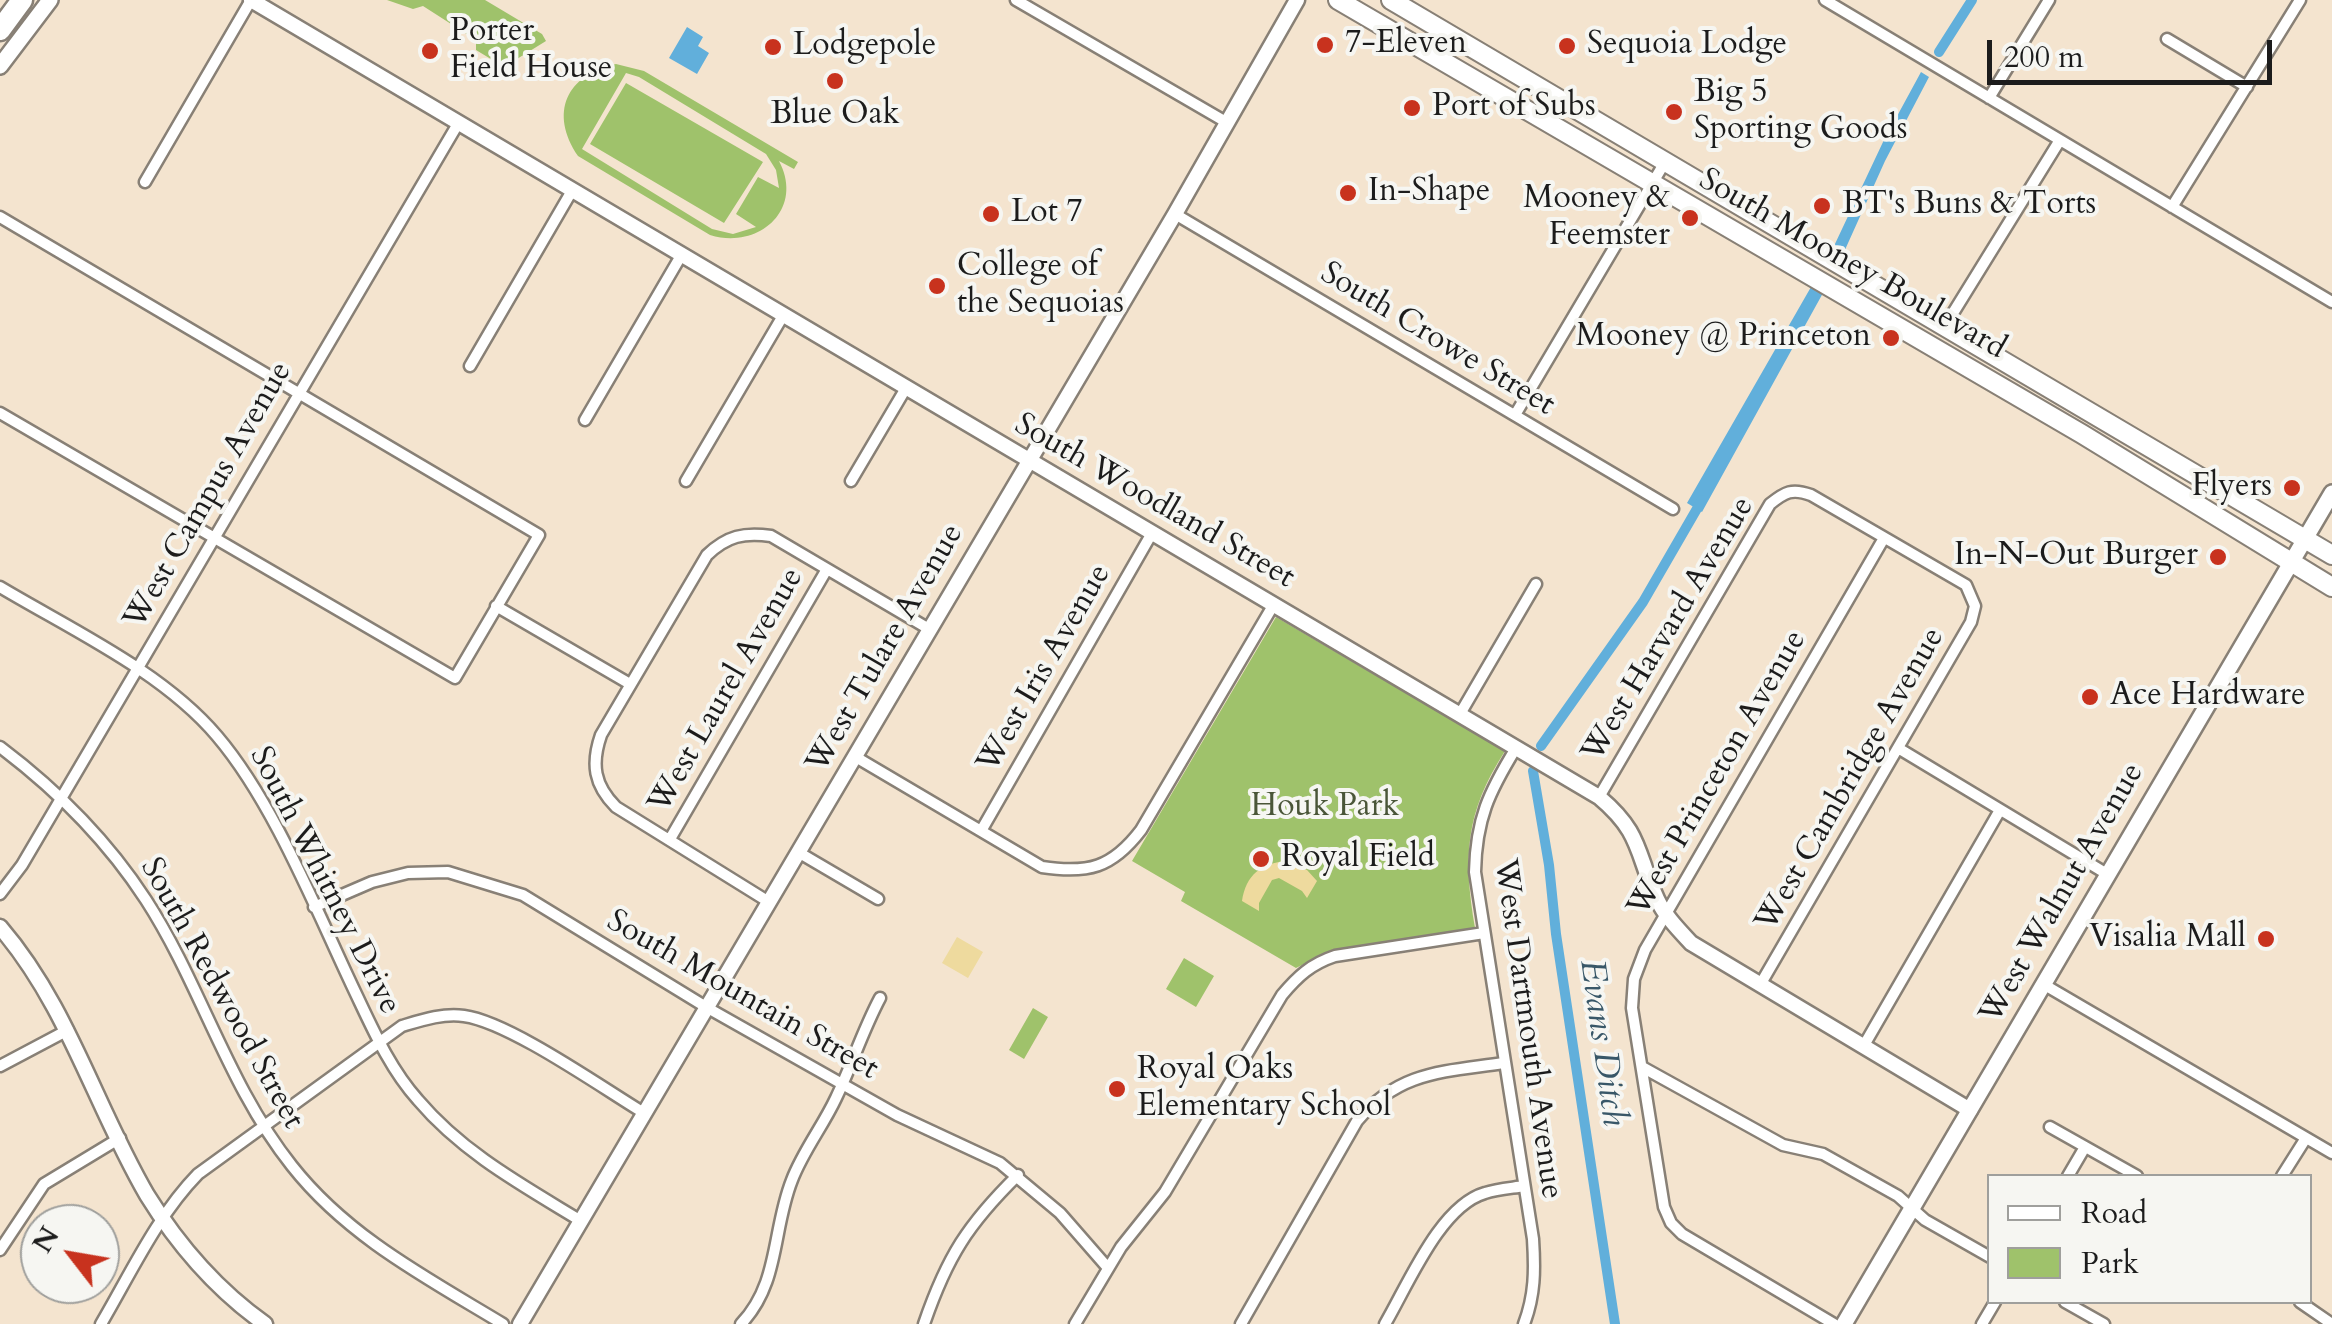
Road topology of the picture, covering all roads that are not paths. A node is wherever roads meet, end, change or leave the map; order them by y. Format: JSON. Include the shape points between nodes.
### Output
{"nodes":[{"id":1,"x":22,"y":0,"type":"edge"},
{"id":2,"x":50,"y":0,"type":"edge"},
{"id":3,"x":251,"y":0,"type":"edge"},
{"id":4,"x":1016,"y":0,"type":"edge"},
{"id":5,"x":1297,"y":0,"type":"edge"},
{"id":6,"x":1338,"y":0,"type":"edge"},
{"id":7,"x":1391,"y":0,"type":"edge"},
{"id":8,"x":1825,"y":0,"type":"edge"},
{"id":9,"x":2049,"y":0,"type":"edge"},
{"id":10,"x":2300,"y":0,"type":"edge"},
{"id":11,"x":0,"y":30,"type":"edge"},
{"id":12,"x":2167,"y":39,"type":"dead end"},
{"id":13,"x":0,"y":66,"type":"edge"},
{"id":14,"x":2246,"y":86,"type":"junction"},
{"id":15,"x":1989,"y":98,"type":"junction"},
{"id":16,"x":459,"y":122,"type":"junction"},
{"id":17,"x":1226,"y":122,"type":"junction"},
{"id":18,"x":2060,"y":140,"type":"junction"},
{"id":19,"x":1665,"y":162,"type":"junction"},
{"id":20,"x":145,"y":182,"type":"dead end"},
{"id":21,"x":1653,"y":182,"type":"junction"},
{"id":22,"x":573,"y":189,"type":"junction"},
{"id":23,"x":2172,"y":207,"type":"junction"},
{"id":24,"x":1175,"y":214,"type":"junction"},
{"id":25,"x":0,"y":217,"type":"edge"},
{"id":26,"x":682,"y":254,"type":"junction"},
{"id":27,"x":1778,"y":256,"type":"junction"},
{"id":28,"x":2332,"y":302,"type":"edge"},
{"id":29,"x":784,"y":314,"type":"junction"},
{"id":30,"x":1944,"y":326,"type":"junction"},
{"id":31,"x":1938,"y":350,"type":"junction"},
{"id":32,"x":470,"y":366,"type":"dead end"},
{"id":33,"x":906,"y":388,"type":"junction"},
{"id":34,"x":299,"y":393,"type":"junction"},
{"id":35,"x":2088,"y":410,"type":"junction"},
{"id":36,"x":0,"y":413,"type":"edge"},
{"id":37,"x":1516,"y":415,"type":"junction"},
{"id":38,"x":585,"y":420,"type":"dead end"},
{"id":39,"x":1028,"y":460,"type":"junction"},
{"id":40,"x":686,"y":481,"type":"dead end"},
{"id":41,"x":852,"y":481,"type":"dead end"},
{"id":42,"x":2332,"y":493,"type":"edge"},
{"id":43,"x":1673,"y":509,"type":"dead end"},
{"id":44,"x":1152,"y":532,"type":"junction"},
{"id":45,"x":1884,"y":538,"type":"junction"},
{"id":46,"x":2304,"y":538,"type":"junction"},
{"id":47,"x":214,"y":539,"type":"junction"},
{"id":48,"x":2332,"y":556,"type":"edge"},
{"id":49,"x":2290,"y":562,"type":"junction"},
{"id":50,"x":827,"y":570,"type":"junction"},
{"id":51,"x":1536,"y":584,"type":"dead end"},
{"id":52,"x":0,"y":587,"type":"edge"},
{"id":53,"x":2332,"y":587,"type":"edge"},
{"id":54,"x":1274,"y":604,"type":"junction"},
{"id":55,"x":496,"y":606,"type":"junction"},
{"id":56,"x":929,"y":629,"type":"junction"},
{"id":57,"x":137,"y":669,"type":"junction"},
{"id":58,"x":630,"y":684,"type":"junction"},
{"id":59,"x":1460,"y":714,"type":"junction"},
{"id":60,"x":0,"y":747,"type":"edge"},
{"id":61,"x":1516,"y":748,"type":"junction"},
{"id":62,"x":1898,"y":748,"type":"junction"},
{"id":63,"x":854,"y":756,"type":"junction"},
{"id":64,"x":61,"y":797,"type":"junction"},
{"id":65,"x":1599,"y":797,"type":"junction"},
{"id":66,"x":2000,"y":810,"type":"junction"},
{"id":67,"x":981,"y":831,"type":"junction"},
{"id":68,"x":670,"y":839,"type":"junction"},
{"id":69,"x":798,"y":852,"type":"junction"},
{"id":70,"x":2107,"y":874,"type":"junction"},
{"id":71,"x":0,"y":894,"type":"edge"},
{"id":72,"x":878,"y":899,"type":"dead end"},
{"id":73,"x":769,"y":902,"type":"junction"},
{"id":74,"x":314,"y":907,"type":"junction"},
{"id":75,"x":1666,"y":913,"type":"junction"},
{"id":76,"x":0,"y":927,"type":"edge"},
{"id":77,"x":1484,"y":933,"type":"junction"},
{"id":78,"x":2044,"y":984,"type":"junction"},
{"id":79,"x":1760,"y":986,"type":"junction"},
{"id":80,"x":880,"y":998,"type":"dead end"},
{"id":81,"x":706,"y":1007,"type":"junction"},
{"id":82,"x":68,"y":1030,"type":"junction"},
{"id":83,"x":378,"y":1041,"type":"junction"},
{"id":84,"x":1863,"y":1047,"type":"junction"},
{"id":85,"x":1503,"y":1063,"type":"junction"},
{"id":86,"x":0,"y":1066,"type":"edge"},
{"id":87,"x":1642,"y":1067,"type":"junction"},
{"id":88,"x":843,"y":1084,"type":"junction"},
{"id":89,"x":1970,"y":1110,"type":"junction"},
{"id":90,"x":644,"y":1113,"type":"junction"},
{"id":91,"x":264,"y":1126,"type":"junction"},
{"id":92,"x":2050,"y":1126,"type":"dead end"},
{"id":93,"x":120,"y":1138,"type":"junction"},
{"id":94,"x":2306,"y":1138,"type":"junction"},
{"id":95,"x":2085,"y":1147,"type":"junction"},
{"id":96,"x":2332,"y":1154,"type":"edge"},
{"id":97,"x":1018,"y":1174,"type":"junction"},
{"id":98,"x":2069,"y":1174,"type":"edge"},
{"id":99,"x":2134,"y":1174,"type":"edge"},
{"id":100,"x":2283,"y":1174,"type":"edge"},
{"id":101,"x":1524,"y":1186,"type":"junction"},
{"id":102,"x":1912,"y":1208,"type":"junction"},
{"id":103,"x":163,"y":1218,"type":"junction"},
{"id":104,"x":581,"y":1221,"type":"junction"},
{"id":105,"x":0,"y":1250,"type":"edge"},
{"id":106,"x":1987,"y":1256,"type":"edge"},
{"id":107,"x":1108,"y":1268,"type":"junction"},
{"id":108,"x":2069,"y":1304,"type":"edge"},
{"id":109,"x":2303,"y":1304,"type":"edge"},
{"id":110,"x":256,"y":1321,"type":"edge"},
{"id":111,"x":101,"y":1324,"type":"edge"},
{"id":112,"x":503,"y":1324,"type":"edge"},
{"id":113,"x":520,"y":1324,"type":"edge"},
{"id":114,"x":741,"y":1324,"type":"edge"},
{"id":115,"x":924,"y":1324,"type":"edge"},
{"id":116,"x":1075,"y":1324,"type":"edge"},
{"id":117,"x":1241,"y":1324,"type":"edge"},
{"id":118,"x":1385,"y":1324,"type":"edge"},
{"id":119,"x":1524,"y":1324,"type":"edge"},
{"id":120,"x":1834,"y":1324,"type":"edge"},
{"id":121,"x":1844,"y":1324,"type":"edge"},
{"id":122,"x":2104,"y":1324,"type":"edge"},
{"id":123,"x":2332,"y":1324,"type":"edge"}],
"edges":[{"from":1,"to":11,"type":"highway"},
{"from":2,"to":13,"type":"main road"},
{"from":3,"to":16,"type":"street","name":"South Woodland Street"},
{"from":3,"to":20,"type":"street"},
{"from":4,"to":17,"type":"street"},
{"from":5,"to":17,"type":"street","name":"West Tulare Avenue"},
{"from":6,"to":21,"type":"main road","name":"South Mooney Boulevard"},
{"from":7,"to":19,"type":"main road","name":"South Mooney Boulevard"},
{"from":8,"to":15,"type":"street"},
{"from":9,"to":15,"type":"street"},
{"from":10,"to":14,"type":"street"},
{"from":12,"to":14,"type":"street"},
{"from":14,"to":23,"type":"street"},
{"from":15,"to":18,"type":"street"},
{"from":16,"to":22,"type":"street","name":"South Woodland Street"},
{"from":16,"to":34,"type":"street","name":"West Campus Avenue"},
{"from":17,"to":24,"type":"street","name":"West Tulare Avenue"},
{"from":18,"to":23,"type":"street"},
{"from":18,"to":30,"type":"street"},
{"from":19,"to":21,"type":"street"},
{"from":19,"to":30,"type":"main road","name":"South Mooney Boulevard"},
{"from":21,"to":27,"type":"main road","name":"South Mooney Boulevard"},
{"from":21,"to":37,"type":"street"},
{"from":22,"to":26,"type":"street","name":"South Woodland Street"},
{"from":22,"to":32,"type":"street"},
{"from":23,"to":28,"type":"street"},
{"from":24,"to":37,"type":"street","name":"South Crowe Street"},
{"from":24,"to":39,"type":"street","name":"West Tulare Avenue"},
{"from":25,"to":34,"type":"street"},
{"from":26,"to":29,"type":"street","name":"South Woodland Street"},
{"from":26,"to":38,"type":"street"},
{"from":27,"to":30,"type":"main road","via":[[1932,333]]},
{"from":27,"to":31,"type":"main road","name":"South Mooney Boulevard"},
{"from":29,"to":33,"type":"street","name":"South Woodland Street"},
{"from":29,"to":40,"type":"street"},
{"from":30,"to":35,"type":"main road","name":"South Mooney Boulevard"},
{"from":31,"to":35,"type":"main road","via":[[1955,345],[2042,394]]},
{"from":31,"to":49,"type":"main road","name":"South Mooney Boulevard"},
{"from":33,"to":39,"type":"street","name":"South Woodland Street"},
{"from":33,"to":41,"type":"street"},
{"from":34,"to":47,"type":"street","name":"West Campus Avenue"},
{"from":34,"to":55,"type":"street","via":[[539,535]]},
{"from":35,"to":46,"type":"main road","name":"South Mooney Boulevard"},
{"from":36,"to":47,"type":"street"},
{"from":37,"to":43,"type":"street","name":"South Crowe Street"},
{"from":39,"to":44,"type":"street","name":"South Woodland Street"},
{"from":39,"to":56,"type":"street","name":"West Tulare Avenue"},
{"from":42,"to":46,"type":"main road","name":"West Walnut Avenue"},
{"from":44,"to":54,"type":"street","name":"South Woodland Street"},
{"from":44,"to":67,"type":"street","name":"West Iris Avenue"},
{"from":45,"to":62,"type":"street","name":"West Cambridge Avenue","via":[[1966,584],[1975,606]]},
{"from":45,"to":65,"type":"street","name":"West Harvard Avenue","via":[[1799,490],[1770,504]]},
{"from":45,"to":75,"type":"street","name":"West Princeton Avenue"},
{"from":46,"to":48,"type":"main road","name":"South Mooney Boulevard"},
{"from":46,"to":49,"type":"main road","name":"West Walnut Avenue"},
{"from":47,"to":55,"type":"street","via":[[455,678]]},
{"from":47,"to":57,"type":"street","name":"West Campus Avenue"},
{"from":49,"to":53,"type":"main road","name":"South Mooney Boulevard"},
{"from":49,"to":70,"type":"main road","name":"West Walnut Avenue"},
{"from":50,"to":56,"type":"street"},
{"from":50,"to":58,"type":"street","via":[[772,536],[750,532],[721,542]]},
{"from":50,"to":68,"type":"street","name":"West Laurel Avenue"},
{"from":51,"to":59,"type":"street"},
{"from":52,"to":57,"type":"street","name":"South Whitney Drive"},
{"from":54,"to":59,"type":"street","name":"South Woodland Street"},
{"from":54,"to":67,"type":"street","via":[[1127,848],[1096,867],[1071,872],[1042,867]]},
{"from":55,"to":58,"type":"street"},
{"from":56,"to":63,"type":"street","name":"West Tulare Avenue"},
{"from":57,"to":64,"type":"street","name":"West Campus Avenue"},
{"from":57,"to":74,"type":"street","name":"South Whitney Drive","via":[[182,701],[238,762]]},
{"from":58,"to":68,"type":"street","via":[[601,735],[594,774],[616,807]]},
{"from":59,"to":61,"type":"street","name":"South Woodland Street"},
{"from":60,"to":64,"type":"street","name":"South Redwood Street"},
{"from":61,"to":65,"type":"street","name":"South Woodland Street"},
{"from":61,"to":77,"type":"street","name":"West Dartmouth Avenue","via":[[1479,824],[1475,872]]},
{"from":62,"to":66,"type":"street"},
{"from":62,"to":79,"type":"street","name":"West Cambridge Avenue"},
{"from":63,"to":67,"type":"street"},
{"from":63,"to":69,"type":"street","name":"West Tulare Avenue"},
{"from":64,"to":71,"type":"street","name":"West Campus Avenue"},
{"from":64,"to":91,"type":"street","name":"South Redwood Street","via":[[148,902]]},
{"from":65,"to":75,"type":"street","name":"South Woodland Street","via":[[1637,840]]},
{"from":66,"to":70,"type":"street"},
{"from":66,"to":84,"type":"street"},
{"from":68,"to":73,"type":"street"},
{"from":69,"to":72,"type":"street"},
{"from":69,"to":73,"type":"street","name":"West Tulare Avenue"},
{"from":70,"to":78,"type":"main road","name":"West Walnut Avenue"},
{"from":73,"to":81,"type":"street","name":"West Tulare Avenue"},
{"from":74,"to":81,"type":"street","name":"South Mountain Street","via":[[372,882],[448,872],[523,895]]},
{"from":74,"to":83,"type":"street","name":"South Whitney Drive"},
{"from":75,"to":79,"type":"street","name":"South Woodland Street","via":[[1692,943]]},
{"from":75,"to":87,"type":"street","name":"West Princeton Avenue","via":[[1634,978]]},
{"from":76,"to":82,"type":"street"},
{"from":77,"to":85,"type":"street","name":"West Dartmouth Avenue"},
{"from":77,"to":107,"type":"street","via":[[1334,956],[1296,978],[1165,1192]]},
{"from":78,"to":89,"type":"main road","name":"West Walnut Avenue"},
{"from":78,"to":94,"type":"street"},
{"from":79,"to":84,"type":"street","name":"South Woodland Street"},
{"from":80,"to":88,"type":"street"},
{"from":81,"to":88,"type":"street","name":"South Mountain Street"},
{"from":81,"to":90,"type":"street","name":"West Tulare Avenue"},
{"from":82,"to":86,"type":"street"},
{"from":82,"to":93,"type":"street"},
{"from":83,"to":90,"type":"street","via":[[432,1016],[463,1015],[496,1025]]},
{"from":83,"to":91,"type":"street"},
{"from":83,"to":104,"type":"street","name":"South Whitney Drive","via":[[416,1099],[454,1138]]},
{"from":84,"to":89,"type":"street","name":"South Woodland Street"},
{"from":85,"to":101,"type":"street","name":"West Dartmouth Avenue"},
{"from":85,"to":117,"type":"street","via":[[1416,1076],[1374,1101]]},
{"from":87,"to":102,"type":"street","via":[[1783,1145],[1823,1154]]},
{"from":87,"to":120,"type":"street","name":"West Princeton Avenue","via":[[1671,1223]]},
{"from":88,"to":97,"type":"street","name":"South Mountain Street"},
{"from":88,"to":114,"type":"street","via":[[792,1181],[771,1276]]},
{"from":89,"to":102,"type":"main road","name":"West Walnut Avenue"},
{"from":90,"to":104,"type":"street","name":"West Tulare Avenue"},
{"from":91,"to":103,"type":"street","via":[[198,1174]]},
{"from":91,"to":112,"type":"street","name":"South Redwood Street","via":[[348,1225]]},
{"from":92,"to":95,"type":"street"},
{"from":93,"to":103,"type":"street"},
{"from":93,"to":105,"type":"street","via":[[44,1184]]},
{"from":94,"to":96,"type":"street"},
{"from":94,"to":100,"type":"street"},
{"from":95,"to":98,"type":"street"},
{"from":95,"to":99,"type":"street"},
{"from":97,"to":107,"type":"street","name":"South Mountain Street"},
{"from":97,"to":115,"type":"street","via":[[965,1232]]},
{"from":101,"to":118,"type":"street","via":[[1483,1193],[1462,1205],[1445,1222]]},
{"from":101,"to":119,"type":"street","name":"West Dartmouth Avenue","via":[[1535,1275]]},
{"from":102,"to":106,"type":"street"},
{"from":102,"to":121,"type":"main road","name":"West Walnut Avenue"},
{"from":103,"to":110,"type":"street","via":[[202,1269]]},
{"from":103,"to":111,"type":"street"},
{"from":104,"to":113,"type":"street","name":"West Tulare Avenue"},
{"from":107,"to":116,"type":"street"},
{"from":108,"to":122,"type":"street"},
{"from":109,"to":123,"type":"street"}]}
